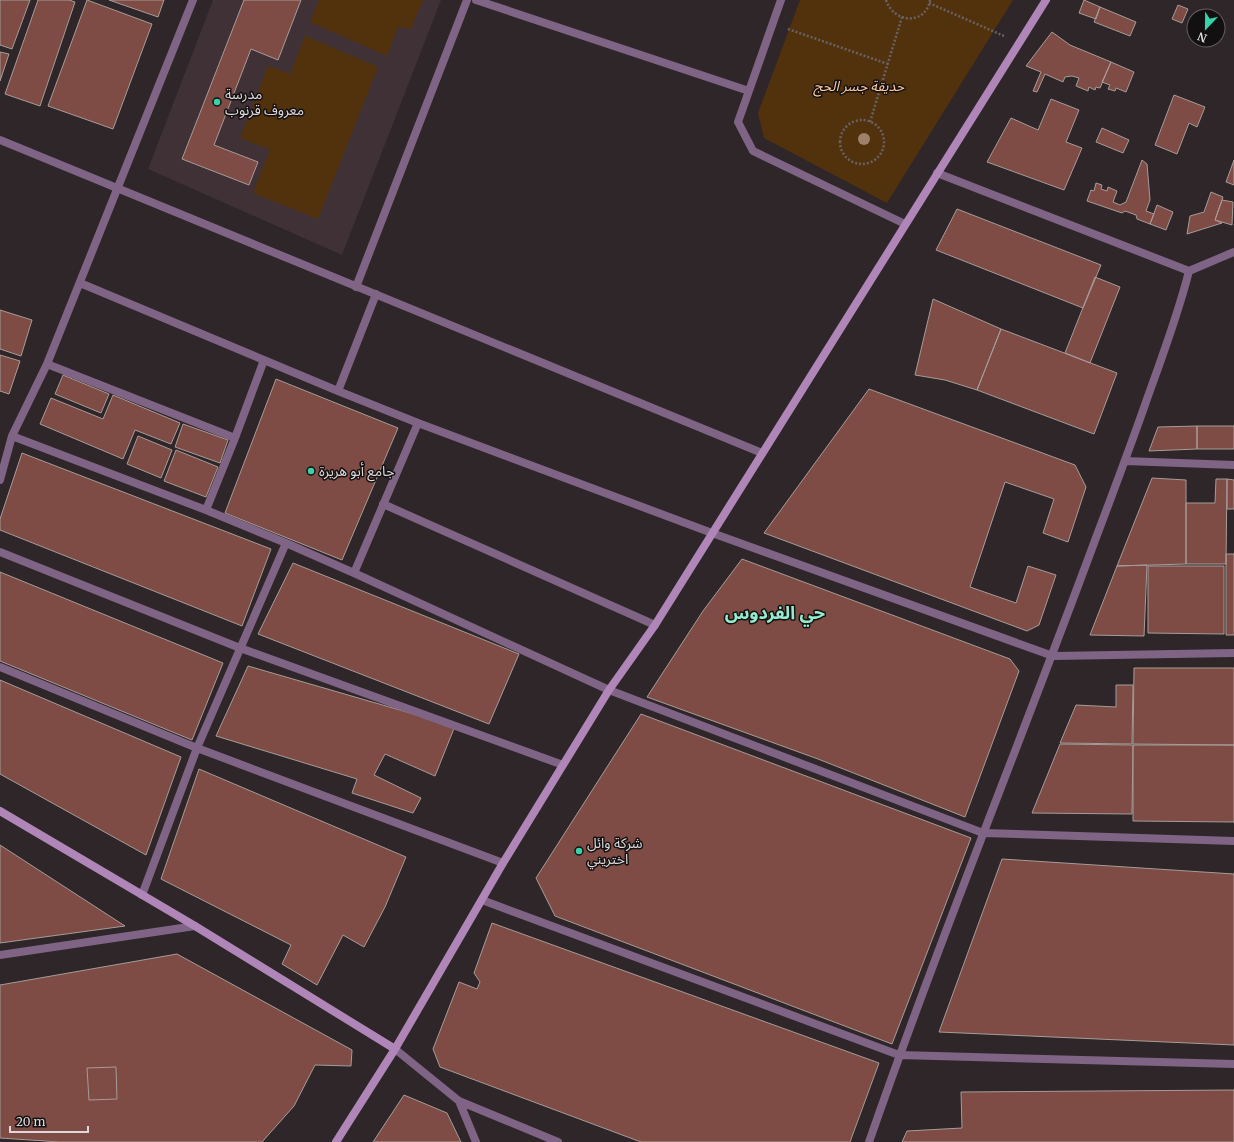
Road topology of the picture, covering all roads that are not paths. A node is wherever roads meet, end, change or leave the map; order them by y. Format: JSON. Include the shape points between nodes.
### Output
{"nodes":[{"id":1,"x":193,"y":0,"type":"edge"},
{"id":2,"x":467,"y":0,"type":"edge"},
{"id":3,"x":476,"y":0,"type":"edge"},
{"id":4,"x":781,"y":0,"type":"edge"},
{"id":5,"x":1046,"y":0,"type":"edge"},
{"id":6,"x":749,"y":91,"type":"junction"},
{"id":7,"x":0,"y":140,"type":"edge"},
{"id":8,"x":937,"y":173,"type":"junction"},
{"id":9,"x":118,"y":189,"type":"junction"},
{"id":10,"x":905,"y":224,"type":"junction"},
{"id":11,"x":1234,"y":252,"type":"edge"},
{"id":12,"x":1189,"y":271,"type":"junction"},
{"id":13,"x":80,"y":283,"type":"junction"},
{"id":14,"x":356,"y":286,"type":"junction"},
{"id":15,"x":376,"y":294,"type":"junction"},
{"id":16,"x":264,"y":360,"type":"junction"},
{"id":17,"x":48,"y":364,"type":"junction"},
{"id":18,"x":338,"y":391,"type":"junction"},
{"id":19,"x":418,"y":423,"type":"junction"},
{"id":20,"x":12,"y":436,"type":"junction"},
{"id":21,"x":236,"y":438,"type":"junction"},
{"id":22,"x":762,"y":453,"type":"junction"},
{"id":23,"x":1125,"y":461,"type":"junction"},
{"id":24,"x":1234,"y":464,"type":"edge"},
{"id":25,"x":0,"y":480,"type":"edge"},
{"id":26,"x":383,"y":504,"type":"junction"},
{"id":27,"x":206,"y":510,"type":"junction"},
{"id":28,"x":712,"y":533,"type":"junction"},
{"id":29,"x":286,"y":543,"type":"junction"},
{"id":30,"x":0,"y":552,"type":"edge"},
{"id":31,"x":354,"y":572,"type":"junction"},
{"id":32,"x":655,"y":625,"type":"junction"},
{"id":33,"x":240,"y":648,"type":"junction"},
{"id":34,"x":1234,"y":653,"type":"edge"},
{"id":35,"x":1053,"y":656,"type":"junction"},
{"id":36,"x":0,"y":667,"type":"edge"},
{"id":37,"x":609,"y":690,"type":"junction"},
{"id":38,"x":197,"y":748,"type":"junction"},
{"id":39,"x":563,"y":765,"type":"junction"},
{"id":40,"x":0,"y":811,"type":"edge"},
{"id":41,"x":983,"y":833,"type":"junction"},
{"id":42,"x":1234,"y":841,"type":"edge"},
{"id":43,"x":503,"y":864,"type":"junction"},
{"id":44,"x":142,"y":895,"type":"junction"},
{"id":45,"x":482,"y":900,"type":"junction"},
{"id":46,"x":195,"y":926,"type":"junction"},
{"id":47,"x":0,"y":955,"type":"edge"},
{"id":48,"x":395,"y":1049,"type":"junction"},
{"id":49,"x":899,"y":1055,"type":"junction"},
{"id":50,"x":1234,"y":1064,"type":"edge"},
{"id":51,"x":459,"y":1101,"type":"junction"},
{"id":52,"x":336,"y":1142,"type":"edge"},
{"id":53,"x":476,"y":1142,"type":"edge"},
{"id":54,"x":558,"y":1142,"type":"edge"},
{"id":55,"x":869,"y":1142,"type":"edge"}],
"edges":[{"from":1,"to":9,"type":"street"},
{"from":2,"to":14,"type":"street"},
{"from":3,"to":6,"type":"street"},
{"from":4,"to":6,"type":"street"},
{"from":5,"to":8,"type":"main road"},
{"from":6,"to":10,"type":"street","via":[[738,122],[753,151]]},
{"from":7,"to":9,"type":"street"},
{"from":8,"to":10,"type":"main road"},
{"from":8,"to":12,"type":"street"},
{"from":9,"to":13,"type":"street"},
{"from":9,"to":14,"type":"street"},
{"from":10,"to":22,"type":"main road"},
{"from":11,"to":12,"type":"street"},
{"from":12,"to":23,"type":"street","via":[[1169,338]]},
{"from":13,"to":16,"type":"street"},
{"from":13,"to":17,"type":"street"},
{"from":14,"to":15,"type":"street"},
{"from":15,"to":18,"type":"street"},
{"from":15,"to":22,"type":"street"},
{"from":16,"to":18,"type":"street"},
{"from":16,"to":21,"type":"street"},
{"from":17,"to":20,"type":"street"},
{"from":17,"to":21,"type":"street"},
{"from":18,"to":19,"type":"street"},
{"from":19,"to":26,"type":"street"},
{"from":19,"to":28,"type":"street"},
{"from":20,"to":25,"type":"street"},
{"from":20,"to":27,"type":"street"},
{"from":21,"to":27,"type":"street"},
{"from":22,"to":28,"type":"main road"},
{"from":23,"to":24,"type":"street"},
{"from":23,"to":35,"type":"street"},
{"from":26,"to":31,"type":"street"},
{"from":26,"to":32,"type":"street"},
{"from":27,"to":29,"type":"street"},
{"from":28,"to":32,"type":"main road"},
{"from":28,"to":35,"type":"street"},
{"from":29,"to":31,"type":"street"},
{"from":29,"to":33,"type":"street"},
{"from":30,"to":33,"type":"street"},
{"from":31,"to":37,"type":"street"},
{"from":32,"to":37,"type":"main road"},
{"from":33,"to":38,"type":"street"},
{"from":33,"to":39,"type":"street"},
{"from":34,"to":35,"type":"street"},
{"from":35,"to":41,"type":"street"},
{"from":36,"to":38,"type":"street"},
{"from":37,"to":39,"type":"main road"},
{"from":37,"to":41,"type":"street"},
{"from":38,"to":43,"type":"street"},
{"from":38,"to":44,"type":"street"},
{"from":39,"to":43,"type":"main road"},
{"from":40,"to":44,"type":"main road"},
{"from":41,"to":42,"type":"street"},
{"from":41,"to":49,"type":"street"},
{"from":43,"to":45,"type":"main road"},
{"from":44,"to":46,"type":"main road"},
{"from":45,"to":48,"type":"main road"},
{"from":45,"to":49,"type":"street"},
{"from":46,"to":47,"type":"street"},
{"from":46,"to":48,"type":"main road"},
{"from":48,"to":51,"type":"street"},
{"from":48,"to":52,"type":"main road"},
{"from":49,"to":50,"type":"street"},
{"from":49,"to":55,"type":"street"},
{"from":51,"to":53,"type":"street"},
{"from":51,"to":54,"type":"street"}]}
